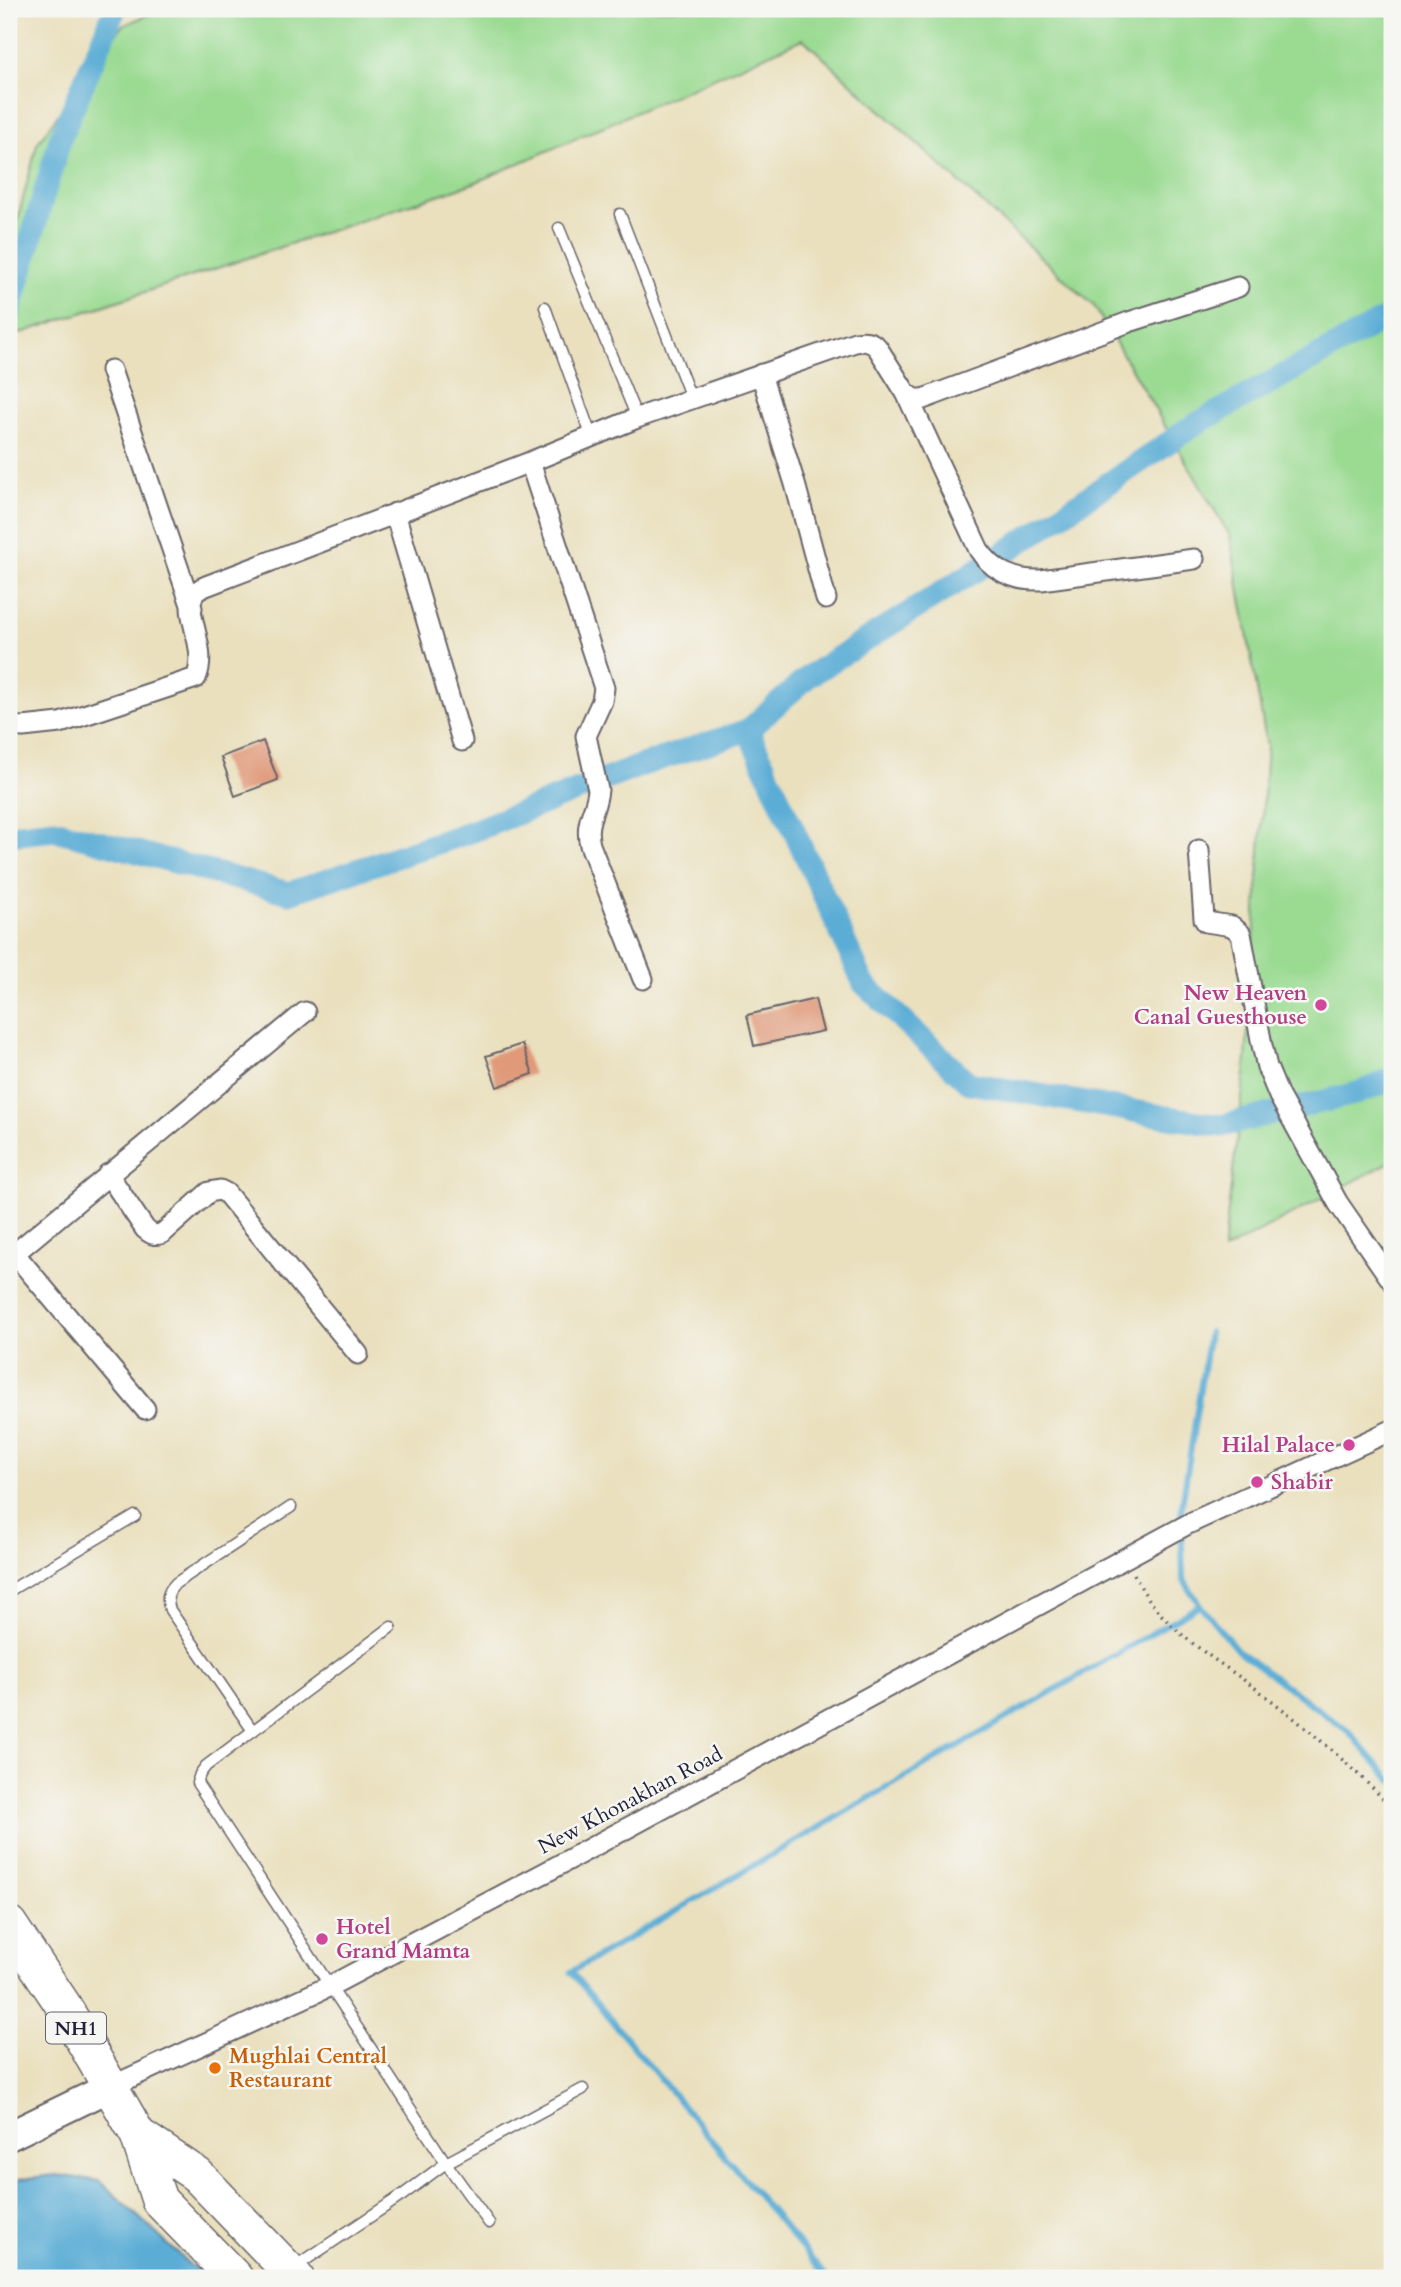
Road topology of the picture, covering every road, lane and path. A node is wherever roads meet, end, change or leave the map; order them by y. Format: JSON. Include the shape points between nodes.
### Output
{"nodes":[{"id":1,"x":620,"y":214,"type":"dead end"},
{"id":2,"x":559,"y":228,"type":"dead end"},
{"id":3,"x":1238,"y":286,"type":"dead end"},
{"id":4,"x":545,"y":307,"type":"dead end"},
{"id":5,"x":111,"y":370,"type":"dead end"},
{"id":6,"x":761,"y":374,"type":"junction"},
{"id":7,"x":906,"y":393,"type":"junction"},
{"id":8,"x":691,"y":398,"type":"junction"},
{"id":9,"x":637,"y":418,"type":"junction"},
{"id":10,"x":592,"y":435,"type":"junction"},
{"id":11,"x":530,"y":462,"type":"junction"},
{"id":12,"x":396,"y":513,"type":"junction"},
{"id":13,"x":1194,"y":559,"type":"dead end"},
{"id":14,"x":826,"y":599,"type":"dead end"},
{"id":15,"x":192,"y":608,"type":"junction"},
{"id":16,"x":9,"y":726,"type":"edge"},
{"id":17,"x":462,"y":741,"type":"dead end"},
{"id":18,"x":1199,"y":850,"type":"dead end"},
{"id":19,"x":643,"y":979,"type":"dead end"},
{"id":20,"x":305,"y":1012,"type":"dead end"},
{"id":21,"x":108,"y":1174,"type":"junction"},
{"id":22,"x":11,"y":1255,"type":"edge"},
{"id":23,"x":1392,"y":1281,"type":"edge"},
{"id":24,"x":358,"y":1354,"type":"dead end"},
{"id":25,"x":145,"y":1409,"type":"dead end"},
{"id":26,"x":1392,"y":1430,"type":"edge"},
{"id":27,"x":290,"y":1507,"type":"dead end"},
{"id":28,"x":135,"y":1516,"type":"dead end"},
{"id":29,"x":9,"y":1591,"type":"edge"},
{"id":30,"x":1144,"y":1595,"type":"dead end"},
{"id":31,"x":391,"y":1627,"type":"dead end"},
{"id":32,"x":253,"y":1731,"type":"junction"},
{"id":33,"x":1392,"y":1808,"type":"edge"},
{"id":34,"x":9,"y":1924,"type":"edge"},
{"id":35,"x":330,"y":1986,"type":"junction"},
{"id":36,"x":110,"y":2087,"type":"junction"},
{"id":37,"x":583,"y":2089,"type":"dead end"},
{"id":38,"x":138,"y":2135,"type":"junction"},
{"id":39,"x":9,"y":2136,"type":"edge"},
{"id":40,"x":446,"y":2163,"type":"junction"},
{"id":41,"x":489,"y":2223,"type":"dead end"},
{"id":42,"x":292,"y":2275,"type":"edge"},
{"id":43,"x":235,"y":2278,"type":"edge"}],
"edges":[{"from":1,"to":8,"type":"lane"},
{"from":2,"to":9,"type":"lane"},
{"from":3,"to":7,"type":"street","via":[[923,399]]},
{"from":4,"to":10,"type":"lane"},
{"from":5,"to":15,"type":"street"},
{"from":6,"to":7,"type":"street","via":[[864,341],[877,347]]},
{"from":6,"to":8,"type":"street"},
{"from":6,"to":14,"type":"street"},
{"from":7,"to":13,"type":"street","via":[[979,550],[1005,575],[1041,580]]},
{"from":8,"to":9,"type":"street"},
{"from":9,"to":10,"type":"street"},
{"from":10,"to":11,"type":"street"},
{"from":11,"to":12,"type":"street"},
{"from":11,"to":19,"type":"street","via":[[604,688],[586,736],[598,790],[587,826],[590,845]]},
{"from":12,"to":15,"type":"street","via":[[206,586],[192,597]]},
{"from":12,"to":17,"type":"street"},
{"from":15,"to":16,"type":"street","via":[[201,657],[196,678],[60,723]]},
{"from":18,"to":23,"type":"street","via":[[1204,919],[1232,926],[1241,934],[1267,1067],[1279,1096],[1338,1203]]},
{"from":20,"to":21,"type":"street"},
{"from":21,"to":22,"type":"street"},
{"from":21,"to":24,"type":"street","via":[[145,1229],[157,1236],[209,1192],[226,1193]]},
{"from":22,"to":25,"type":"street"},
{"from":26,"to":35,"type":"street","name":"New Khonakhan Road","via":[[1190,1523]]},
{"from":27,"to":32,"type":"lane","via":[[176,1583],[167,1598],[170,1610]]},
{"from":28,"to":29,"type":"lane"},
{"from":30,"to":33,"type":"path","via":[[1186,1640],[1267,1697],[1364,1778]]},
{"from":31,"to":32,"type":"lane"},
{"from":32,"to":35,"type":"lane","via":[[206,1766],[197,1783]]},
{"from":34,"to":36,"type":"highway","number":"NH1","via":[[64,2005]]},
{"from":35,"to":36,"type":"street","name":"New Khonakhan Road"},
{"from":35,"to":40,"type":"lane"},
{"from":36,"to":38,"type":"highway","number":"NH1"},
{"from":36,"to":39,"type":"street"},
{"from":37,"to":40,"type":"lane"},
{"from":38,"to":42,"type":"highway","number":"NH1","via":[[197,2175]]},
{"from":38,"to":43,"type":"highway","number":"NH1","via":[[159,2200]]},
{"from":40,"to":41,"type":"lane"},
{"from":40,"to":42,"type":"lane"}]}
